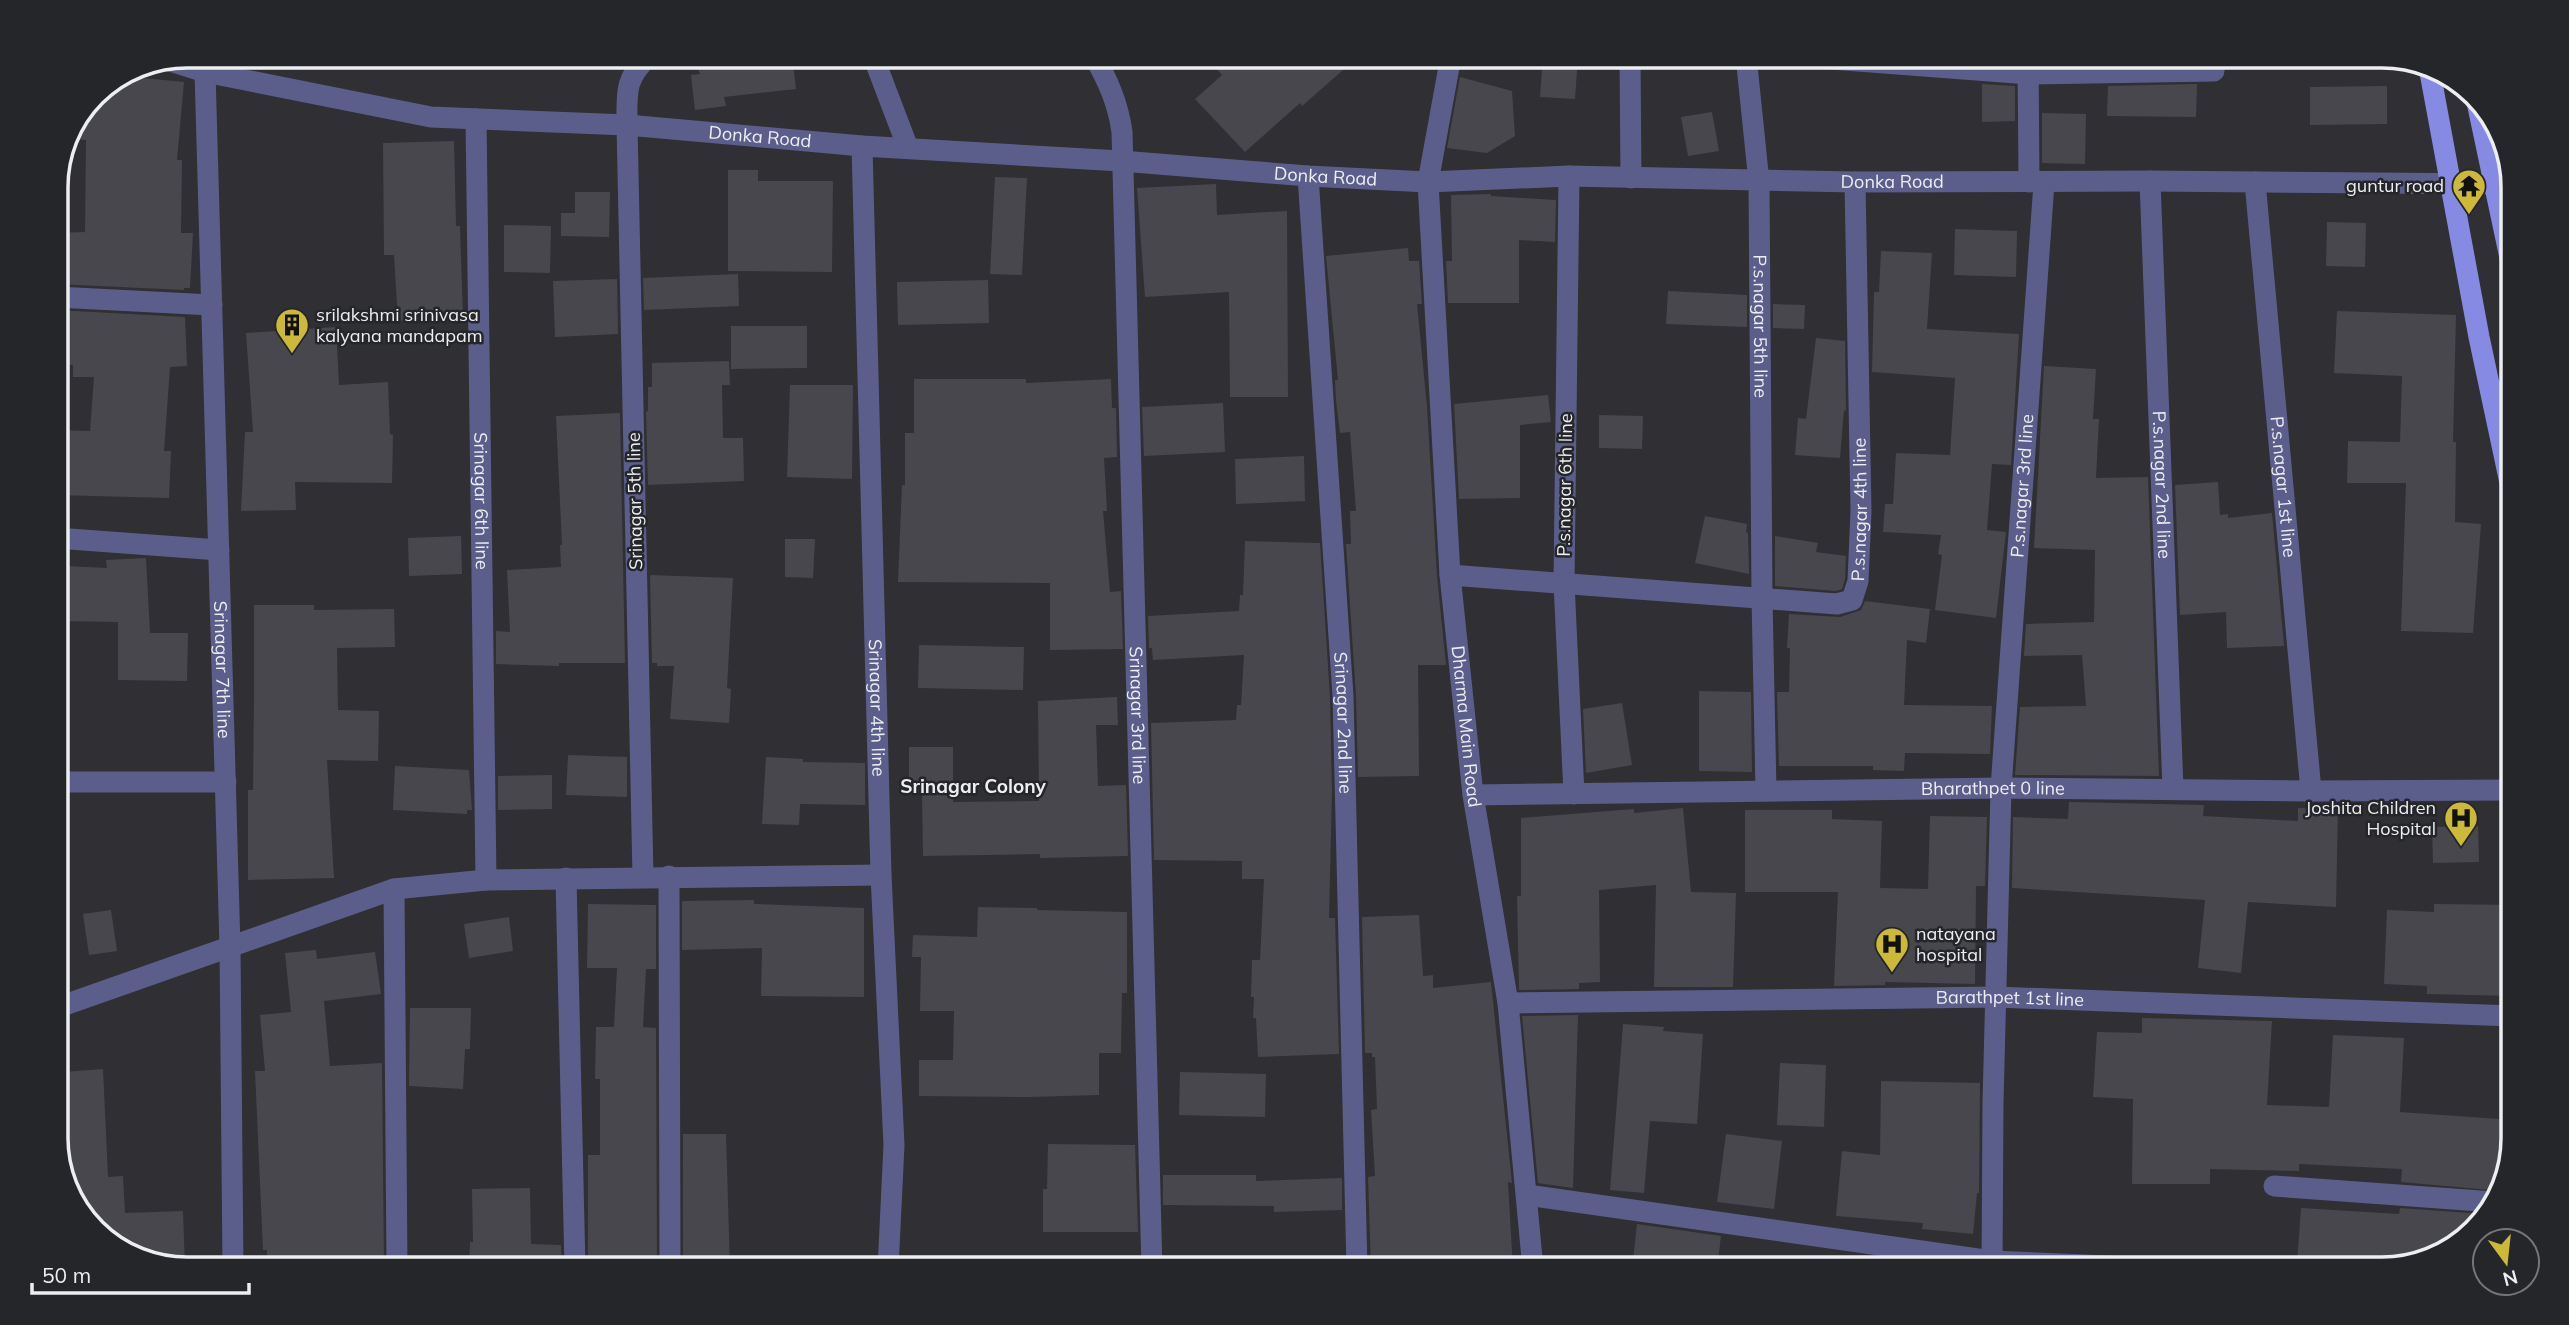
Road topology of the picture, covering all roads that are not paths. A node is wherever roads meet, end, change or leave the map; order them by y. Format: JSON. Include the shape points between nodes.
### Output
{"nodes":[{"id":1,"x":192,"y":68,"type":"edge"},
{"id":2,"x":636,"y":68,"type":"edge"},
{"id":3,"x":878,"y":68,"type":"edge"},
{"id":4,"x":1101,"y":68,"type":"edge"},
{"id":5,"x":1449,"y":68,"type":"edge"},
{"id":6,"x":1630,"y":68,"type":"edge"},
{"id":7,"x":1747,"y":68,"type":"edge"},
{"id":8,"x":2029,"y":68,"type":"edge"},
{"id":9,"x":2122,"y":68,"type":"edge"},
{"id":10,"x":2214,"y":71,"type":"dead end"},
{"id":11,"x":205,"y":72,"type":"junction"},
{"id":12,"x":2431,"y":80,"type":"edge"},
{"id":13,"x":476,"y":120,"type":"junction"},
{"id":14,"x":627,"y":125,"type":"junction"},
{"id":15,"x":2490,"y":140,"type":"edge"},
{"id":16,"x":862,"y":146,"type":"junction"},
{"id":17,"x":908,"y":148,"type":"junction"},
{"id":18,"x":1121,"y":161,"type":"junction"},
{"id":19,"x":1308,"y":176,"type":"junction"},
{"id":20,"x":1569,"y":176,"type":"junction"},
{"id":21,"x":1631,"y":178,"type":"junction"},
{"id":22,"x":1759,"y":181,"type":"junction"},
{"id":23,"x":2150,"y":181,"type":"junction"},
{"id":24,"x":1428,"y":182,"type":"junction"},
{"id":25,"x":2037,"y":182,"type":"junction"},
{"id":26,"x":2255,"y":182,"type":"junction"},
{"id":27,"x":1854,"y":183,"type":"junction"},
{"id":28,"x":2494,"y":184,"type":"junction"},
{"id":29,"x":2452,"y":186,"type":"junction"},
{"id":30,"x":2500,"y":212,"type":"edge"},
{"id":31,"x":69,"y":299,"type":"edge"},
{"id":32,"x":212,"y":306,"type":"junction"},
{"id":33,"x":2500,"y":437,"type":"edge"},
{"id":34,"x":69,"y":539,"type":"edge"},
{"id":35,"x":219,"y":550,"type":"junction"},
{"id":36,"x":1450,"y":575,"type":"junction"},
{"id":37,"x":1563,"y":583,"type":"junction"},
{"id":38,"x":1762,"y":598,"type":"junction"},
{"id":39,"x":69,"y":782,"type":"edge"},
{"id":40,"x":226,"y":782,"type":"junction"},
{"id":41,"x":2001,"y":788,"type":"junction"},
{"id":42,"x":2172,"y":789,"type":"junction"},
{"id":43,"x":2501,"y":790,"type":"edge"},
{"id":44,"x":1766,"y":791,"type":"junction"},
{"id":45,"x":2311,"y":791,"type":"junction"},
{"id":46,"x":1574,"y":794,"type":"junction"},
{"id":47,"x":1473,"y":796,"type":"junction"},
{"id":48,"x":881,"y":875,"type":"junction"},
{"id":49,"x":670,"y":876,"type":"junction"},
{"id":50,"x":643,"y":877,"type":"junction"},
{"id":51,"x":566,"y":878,"type":"junction"},
{"id":52,"x":486,"y":880,"type":"junction"},
{"id":53,"x":394,"y":889,"type":"junction"},
{"id":54,"x":230,"y":947,"type":"junction"},
{"id":55,"x":1996,"y":998,"type":"junction"},
{"id":56,"x":69,"y":1003,"type":"edge"},
{"id":57,"x":1508,"y":1003,"type":"junction"},
{"id":58,"x":2501,"y":1016,"type":"edge"},
{"id":59,"x":2274,"y":1186,"type":"dead end"},
{"id":60,"x":1527,"y":1195,"type":"junction"},
{"id":61,"x":2482,"y":1201,"type":"edge"},
{"id":62,"x":233,"y":1257,"type":"edge"},
{"id":63,"x":397,"y":1257,"type":"edge"},
{"id":64,"x":575,"y":1257,"type":"edge"},
{"id":65,"x":670,"y":1257,"type":"edge"},
{"id":66,"x":889,"y":1257,"type":"edge"},
{"id":67,"x":1152,"y":1257,"type":"edge"},
{"id":68,"x":1357,"y":1257,"type":"edge"},
{"id":69,"x":1532,"y":1257,"type":"edge"},
{"id":70,"x":1939,"y":1257,"type":"edge"},
{"id":71,"x":1992,"y":1257,"type":"edge"}],
"edges":[{"from":1,"to":11,"type":"street","name":"Donka Road"},
{"from":2,"to":14,"type":"street","name":"Srinagar 5th line","via":[[628,85]]},
{"from":3,"to":17,"type":"street"},
{"from":4,"to":18,"type":"street","name":"Srinagar 3rd line","via":[[1119,110]]},
{"from":5,"to":24,"type":"street","name":"Dharma Main Road"},
{"from":6,"to":21,"type":"street"},
{"from":7,"to":22,"type":"street","name":"P.s.nagar 5th line"},
{"from":8,"to":25,"type":"street","name":"P.s.nagar 3rd line"},
{"from":9,"to":10,"type":"street"},
{"from":11,"to":13,"type":"street","name":"Donka Road","via":[[432,117]]},
{"from":11,"to":32,"type":"street","name":"Srinagar 7th line"},
{"from":12,"to":29,"type":"main road"},
{"from":13,"to":14,"type":"street","name":"Donka Road"},
{"from":13,"to":52,"type":"street","name":"Srinagar 6th line"},
{"from":14,"to":16,"type":"street","name":"Donka Road"},
{"from":14,"to":50,"type":"street","name":"Srinagar 5th line"},
{"from":15,"to":28,"type":"main road"},
{"from":16,"to":17,"type":"street","name":"Donka Road"},
{"from":16,"to":48,"type":"street","name":"Srinagar 4th line"},
{"from":17,"to":18,"type":"street","name":"Donka Road"},
{"from":18,"to":19,"type":"street","name":"Donka Road"},
{"from":18,"to":67,"type":"street","name":"Srinagar 3rd line"},
{"from":19,"to":24,"type":"street","name":"Donka Road"},
{"from":19,"to":68,"type":"street","name":"Srinagar 2nd line","via":[[1343,696]]},
{"from":20,"to":21,"type":"street","name":"Donka Road"},
{"from":20,"to":24,"type":"street","name":"Donka Road"},
{"from":20,"to":37,"type":"street","name":"P.s.nagar 6th line"},
{"from":21,"to":22,"type":"street","name":"Donka Road"},
{"from":22,"to":27,"type":"street","name":"Donka Road"},
{"from":22,"to":38,"type":"street","name":"P.s.nagar 5th line"},
{"from":23,"to":25,"type":"street","name":"Donka Road"},
{"from":23,"to":26,"type":"street","name":"Donka Road"},
{"from":23,"to":42,"type":"street","name":"P.s.nagar 2nd line"},
{"from":24,"to":36,"type":"street","name":"Dharma Main Road"},
{"from":25,"to":27,"type":"street","name":"Donka Road"},
{"from":25,"to":41,"type":"street","name":"P.s.nagar 3rd line"},
{"from":26,"to":29,"type":"street","name":"Donka Road"},
{"from":26,"to":45,"type":"street","name":"P.s.nagar 1st line"},
{"from":27,"to":38,"type":"street","name":"P.s.nagar 4th line","via":[[1861,511],[1858,581],[1847,603]]},
{"from":28,"to":29,"type":"street","name":"Donka Road"},
{"from":28,"to":30,"type":"main road"},
{"from":29,"to":33,"type":"main road"},
{"from":31,"to":32,"type":"street"},
{"from":32,"to":35,"type":"street","name":"Srinagar 7th line"},
{"from":34,"to":35,"type":"street"},
{"from":35,"to":40,"type":"street","name":"Srinagar 7th line"},
{"from":36,"to":37,"type":"street","name":"P.s.nagar 4th line"},
{"from":36,"to":47,"type":"street","name":"Dharma Main Road"},
{"from":37,"to":38,"type":"street","name":"P.s.nagar 4th line"},
{"from":37,"to":46,"type":"street","name":"P.s.nagar 6th line"},
{"from":38,"to":44,"type":"street","name":"P.s.nagar 5th line"},
{"from":39,"to":40,"type":"street"},
{"from":40,"to":54,"type":"street","name":"Srinagar 7th line"},
{"from":41,"to":42,"type":"street","name":"Bharathpet 0 line"},
{"from":41,"to":44,"type":"street","name":"Bharathpet 0 line"},
{"from":41,"to":55,"type":"street","name":"P.s.nagar 3rd line"},
{"from":42,"to":45,"type":"street","name":"Bharathpet 0 line"},
{"from":43,"to":45,"type":"street","name":"Bharathpet 0 line"},
{"from":44,"to":46,"type":"street","name":"Bharathpet 0 line"},
{"from":46,"to":47,"type":"street","name":"Bharathpet 0 line"},
{"from":47,"to":57,"type":"street","name":"Dharma Main Road"},
{"from":48,"to":49,"type":"street"},
{"from":48,"to":66,"type":"street","name":"Srinagar 4th line","via":[[894,1145]]},
{"from":49,"to":50,"type":"street"},
{"from":49,"to":65,"type":"street"},
{"from":50,"to":51,"type":"street"},
{"from":51,"to":52,"type":"street"},
{"from":51,"to":64,"type":"street"},
{"from":52,"to":53,"type":"street"},
{"from":53,"to":54,"type":"street"},
{"from":53,"to":63,"type":"street"},
{"from":54,"to":56,"type":"street"},
{"from":54,"to":62,"type":"street","name":"Srinagar 7th line"},
{"from":55,"to":57,"type":"street","name":"Barathpet 1st line"},
{"from":55,"to":58,"type":"street","name":"Barathpet 1st line"},
{"from":55,"to":71,"type":"street","name":"P.s.nagar 3rd line"},
{"from":57,"to":60,"type":"street","name":"Dharma Main Road"},
{"from":59,"to":61,"type":"street"},
{"from":60,"to":69,"type":"street","name":"Dharma Main Road"},
{"from":60,"to":70,"type":"street"}]}
